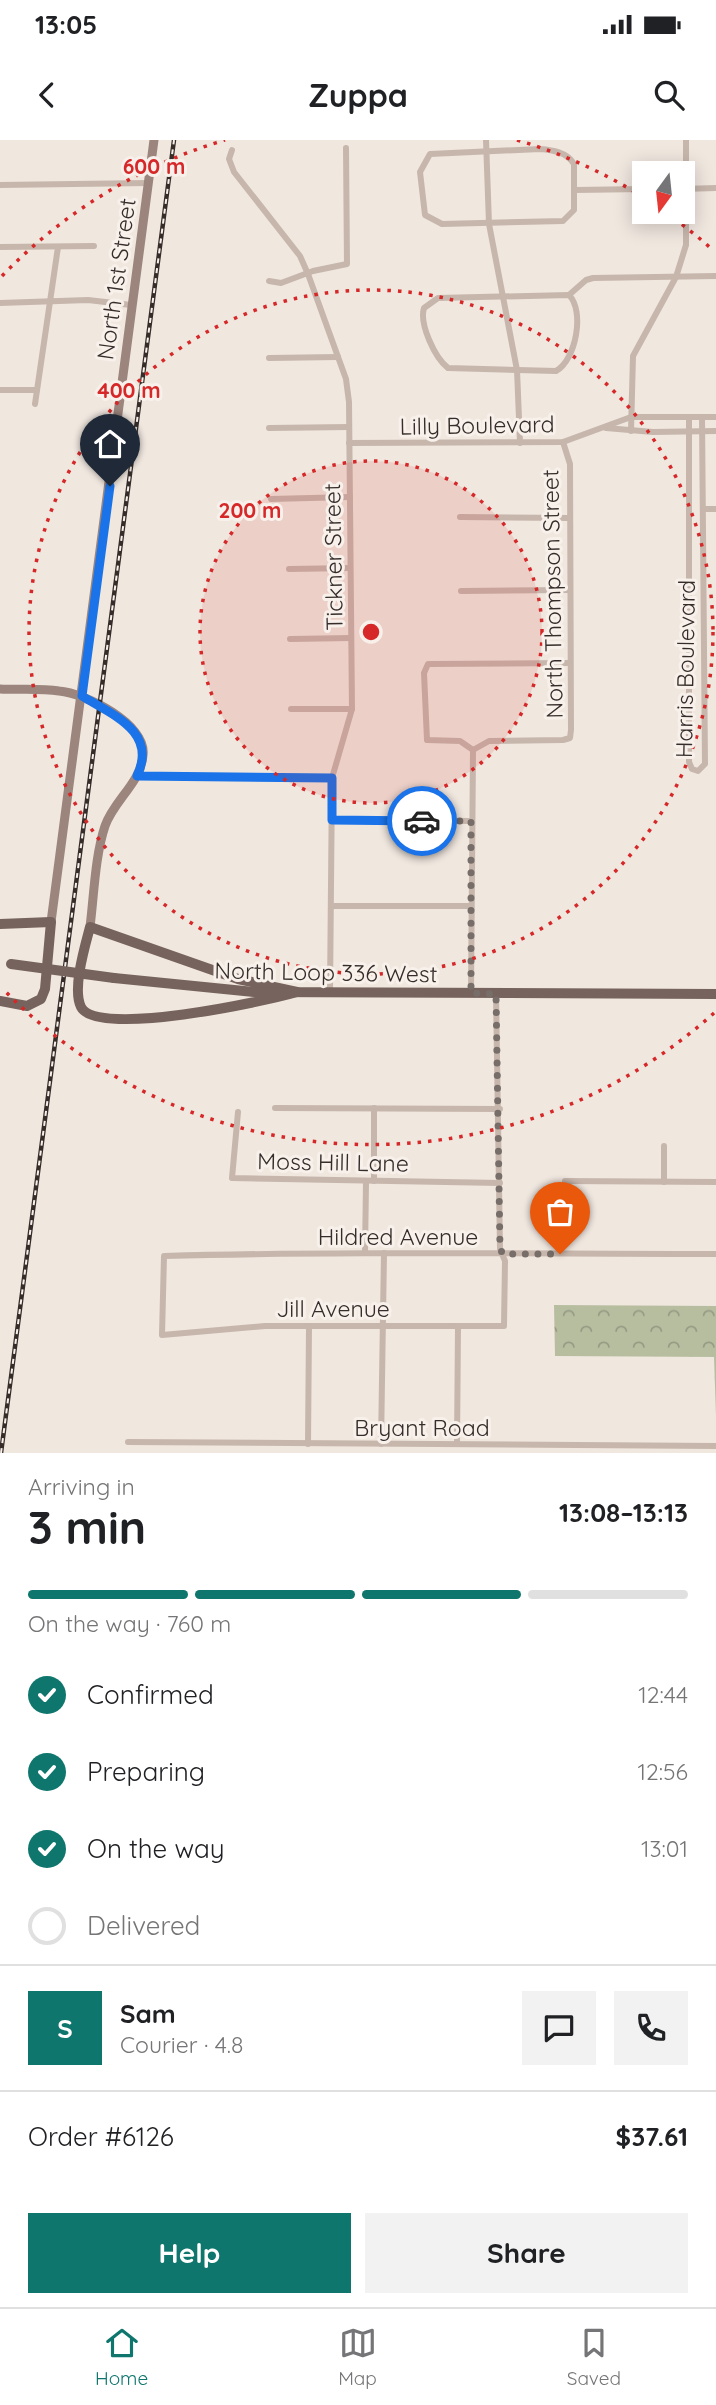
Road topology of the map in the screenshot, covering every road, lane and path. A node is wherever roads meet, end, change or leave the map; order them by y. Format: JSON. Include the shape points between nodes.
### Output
{"nodes":[{"id":1,"x":154,"y":140,"type":"edge"},
{"id":2,"x":486,"y":140,"type":"edge"},
{"id":3,"x":686,"y":140,"type":"edge"},
{"id":4,"x":346,"y":148,"type":"dead end"},
{"id":5,"x":232,"y":150,"type":"dead end"},
{"id":6,"x":486,"y":150,"type":"junction"},
{"id":7,"x":686,"y":161,"type":"edge"},
{"id":8,"x":148,"y":183,"type":"junction"},
{"id":9,"x":0,"y":185,"type":"edge"},
{"id":10,"x":695,"y":188,"type":"edge"},
{"id":11,"x":716,"y":188,"type":"edge"},
{"id":12,"x":632,"y":189,"type":"edge"},
{"id":13,"x":575,"y":190,"type":"junction"},
{"id":14,"x":489,"y":224,"type":"junction"},
{"id":15,"x":687,"y":224,"type":"edge"},
{"id":16,"x":94,"y":246,"type":"dead end"},
{"id":17,"x":0,"y":247,"type":"edge"},
{"id":18,"x":58,"y":247,"type":"junction"},
{"id":19,"x":309,"y":274,"type":"junction"},
{"id":20,"x":716,"y":276,"type":"edge"},
{"id":21,"x":676,"y":277,"type":"junction"},
{"id":22,"x":269,"y":281,"type":"dead end"},
{"id":23,"x":569,"y":295,"type":"junction"},
{"id":24,"x":504,"y":297,"type":"junction"},
{"id":25,"x":49,"y":302,"type":"junction"},
{"id":26,"x":0,"y":303,"type":"edge"},
{"id":27,"x":131,"y":305,"type":"junction"},
{"id":28,"x":338,"y":357,"type":"junction"},
{"id":29,"x":269,"y":358,"type":"dead end"},
{"id":30,"x":517,"y":370,"type":"junction"},
{"id":31,"x":0,"y":390,"type":"edge"},
{"id":32,"x":37,"y":390,"type":"junction"},
{"id":33,"x":35,"y":404,"type":"dead end"},
{"id":34,"x":631,"y":417,"type":"junction"},
{"id":35,"x":689,"y":417,"type":"junction"},
{"id":36,"x":702,"y":417,"type":"junction"},
{"id":37,"x":716,"y":417,"type":"edge"},
{"id":38,"x":349,"y":427,"type":"junction"},
{"id":39,"x":269,"y":428,"type":"dead end"},
{"id":40,"x":604,"y":428,"type":"junction"},
{"id":41,"x":631,"y":431,"type":"junction"},
{"id":42,"x":702,"y":431,"type":"junction"},
{"id":43,"x":716,"y":431,"type":"edge"},
{"id":44,"x":689,"y":432,"type":"junction"},
{"id":45,"x":563,"y":442,"type":"junction"},
{"id":46,"x":349,"y":443,"type":"junction"},
{"id":47,"x":520,"y":443,"type":"junction"},
{"id":48,"x":350,"y":497,"type":"junction"},
{"id":49,"x":271,"y":499,"type":"dead end"},
{"id":50,"x":703,"y":509,"type":"junction"},
{"id":51,"x":716,"y":509,"type":"edge"},
{"id":52,"x":460,"y":517,"type":"dead end"},
{"id":53,"x":569,"y":518,"type":"junction"},
{"id":54,"x":350,"y":568,"type":"junction"},
{"id":55,"x":289,"y":569,"type":"dead end"},
{"id":56,"x":570,"y":590,"type":"junction"},
{"id":57,"x":461,"y":591,"type":"dead end"},
{"id":58,"x":351,"y":638,"type":"junction"},
{"id":59,"x":290,"y":639,"type":"dead end"},
{"id":60,"x":570,"y":663,"type":"junction"},
{"id":61,"x":0,"y":689,"type":"edge"},
{"id":62,"x":82,"y":696,"type":"junction"},
{"id":63,"x":291,"y":709,"type":"dead end"},
{"id":64,"x":352,"y":709,"type":"junction"},
{"id":65,"x":473,"y":750,"type":"junction"},
{"id":66,"x":137,"y":776,"type":"junction"},
{"id":67,"x":332,"y":778,"type":"junction"},
{"id":68,"x":332,"y":820,"type":"junction"},
{"id":69,"x":471,"y":821,"type":"junction"},
{"id":70,"x":332,"y":906,"type":"junction"},
{"id":71,"x":471,"y":906,"type":"junction"},
{"id":72,"x":51,"y":922,"type":"junction"},
{"id":73,"x":0,"y":924,"type":"edge"},
{"id":74,"x":90,"y":927,"type":"junction"},
{"id":75,"x":6,"y":964,"type":"edge"},
{"id":76,"x":297,"y":992,"type":"junction"},
{"id":77,"x":330,"y":992,"type":"junction"},
{"id":78,"x":471,"y":993,"type":"junction"},
{"id":79,"x":496,"y":994,"type":"junction"},
{"id":80,"x":716,"y":994,"type":"edge"},
{"id":81,"x":0,"y":1001,"type":"edge"},
{"id":82,"x":275,"y":1108,"type":"dead end"},
{"id":83,"x":374,"y":1108,"type":"junction"},
{"id":84,"x":500,"y":1109,"type":"junction"},
{"id":85,"x":238,"y":1112,"type":"dead end"},
{"id":86,"x":664,"y":1146,"type":"dead end"},
{"id":87,"x":374,"y":1181,"type":"junction"},
{"id":88,"x":565,"y":1181,"type":"dead end"},
{"id":89,"x":366,"y":1182,"type":"junction"},
{"id":90,"x":664,"y":1182,"type":"junction"},
{"id":91,"x":716,"y":1182,"type":"edge"},
{"id":92,"x":500,"y":1183,"type":"junction"},
{"id":93,"x":365,"y":1253,"type":"junction"},
{"id":94,"x":384,"y":1253,"type":"junction"},
{"id":95,"x":503,"y":1254,"type":"junction"},
{"id":96,"x":716,"y":1254,"type":"edge"},
{"id":97,"x":309,"y":1326,"type":"junction"},
{"id":98,"x":383,"y":1326,"type":"junction"},
{"id":99,"x":458,"y":1326,"type":"junction"},
{"id":100,"x":162,"y":1335,"type":"joint"},
{"id":101,"x":128,"y":1442,"type":"dead end"},
{"id":102,"x":308,"y":1444,"type":"junction"},
{"id":103,"x":382,"y":1444,"type":"junction"},
{"id":104,"x":457,"y":1444,"type":"junction"},
{"id":105,"x":716,"y":1446,"type":"edge"}],
"edges":[{"from":1,"to":8,"type":"street","name":"North 1st Street"},
{"from":2,"to":6,"type":"street","name":"North Thompson Street"},
{"from":3,"to":7,"type":"street"},
{"from":4,"to":19,"type":"street","via":[[347,264]]},
{"from":5,"to":19,"type":"street","name":"Tickner Street","via":[[229,159],[234,172]]},
{"from":6,"to":13,"type":"street","via":[[554,150],[574,164]]},
{"from":6,"to":14,"type":"street","name":"North Thompson Street"},
{"from":6,"to":14,"type":"street","via":[[439,152],[425,159],[420,172],[422,209],[428,219],[442,225]]},
{"from":8,"to":9,"type":"street"},
{"from":8,"to":27,"type":"street","name":"North 1st Street"},
{"from":10,"to":11,"type":"street"},
{"from":12,"to":13,"type":"street"},
{"from":13,"to":14,"type":"street","via":[[574,210],[563,221]]},
{"from":14,"to":24,"type":"street","name":"North Thompson Street"},
{"from":15,"to":21,"type":"street"},
{"from":16,"to":18,"type":"street"},
{"from":17,"to":18,"type":"street"},
{"from":18,"to":25,"type":"street"},
{"from":19,"to":22,"type":"street","via":[[281,284]]},
{"from":19,"to":28,"type":"street","name":"Tickner Street"},
{"from":20,"to":21,"type":"street"},
{"from":21,"to":23,"type":"street","via":[[593,278]]},
{"from":21,"to":34,"type":"street","via":[[633,356]]},
{"from":23,"to":24,"type":"street"},
{"from":23,"to":30,"type":"street","via":[[575,304],[576,341],[570,359],[556,371]]},
{"from":24,"to":30,"type":"street","name":"North Thompson Street"},
{"from":24,"to":30,"type":"street","via":[[438,298],[425,308],[423,321],[444,365],[460,371]]},
{"from":25,"to":26,"type":"street"},
{"from":25,"to":27,"type":"street"},
{"from":25,"to":32,"type":"street"},
{"from":27,"to":62,"type":"street","name":"North 1st Street"},
{"from":28,"to":29,"type":"street"},
{"from":28,"to":38,"type":"street","name":"Tickner Street","via":[[348,390]]},
{"from":30,"to":47,"type":"street","name":"North Thompson Street"},
{"from":31,"to":32,"type":"street"},
{"from":32,"to":33,"type":"street"},
{"from":34,"to":35,"type":"street","name":"Lilly Boulevard"},
{"from":34,"to":40,"type":"street","name":"Lilly Boulevard"},
{"from":34,"to":41,"type":"street"},
{"from":35,"to":36,"type":"street","name":"Lilly Boulevard"},
{"from":35,"to":44,"type":"street","name":"Harris Boulevard"},
{"from":36,"to":37,"type":"street","name":"Lilly Boulevard"},
{"from":36,"to":42,"type":"street","name":"Harris Boulevard"},
{"from":38,"to":39,"type":"street"},
{"from":38,"to":46,"type":"street","name":"Tickner Street"},
{"from":40,"to":41,"type":"street","name":"Lilly Boulevard"},
{"from":40,"to":45,"type":"street","name":"Lilly Boulevard"},
{"from":41,"to":44,"type":"street","name":"Lilly Boulevard"},
{"from":42,"to":43,"type":"street","name":"Lilly Boulevard"},
{"from":42,"to":44,"type":"street","name":"Lilly Boulevard"},
{"from":42,"to":50,"type":"street","name":"Harris Boulevard"},
{"from":44,"to":50,"type":"street","name":"Harris Boulevard","via":[[689,762],[698,771],[705,764]]},
{"from":45,"to":47,"type":"street","name":"Lilly Boulevard"},
{"from":45,"to":53,"type":"street","name":"North Thompson Street","via":[[570,464]]},
{"from":46,"to":47,"type":"street","name":"Lilly Boulevard"},
{"from":46,"to":48,"type":"street","name":"Tickner Street"},
{"from":48,"to":49,"type":"street"},
{"from":48,"to":54,"type":"street","name":"Tickner Street"},
{"from":50,"to":51,"type":"street"},
{"from":52,"to":53,"type":"street"},
{"from":53,"to":56,"type":"street","name":"North Thompson Street"},
{"from":54,"to":55,"type":"street"},
{"from":54,"to":58,"type":"street","name":"Tickner Street"},
{"from":56,"to":57,"type":"street"},
{"from":56,"to":60,"type":"street","name":"North Thompson Street"},
{"from":58,"to":59,"type":"street"},
{"from":58,"to":64,"type":"street","name":"Tickner Street"},
{"from":60,"to":65,"type":"street","name":"North Thompson Street","via":[[570,738],[489,741]]},
{"from":60,"to":65,"type":"street","via":[[429,664],[424,673],[427,740],[460,741]]},
{"from":61,"to":62,"type":"street"},
{"from":62,"to":66,"type":"street","via":[[120,718],[138,735],[144,754]]},
{"from":62,"to":72,"type":"street","name":"North 1st Street"},
{"from":63,"to":64,"type":"street"},
{"from":64,"to":67,"type":"street","name":"Tickner Street"},
{"from":65,"to":69,"type":"street"},
{"from":66,"to":67,"type":"street"},
{"from":66,"to":74,"type":"street","via":[[104,829]]},
{"from":67,"to":68,"type":"street","name":"Tickner Street"},
{"from":68,"to":69,"type":"street"},
{"from":68,"to":70,"type":"street","name":"Tickner Street"},
{"from":69,"to":71,"type":"street"},
{"from":70,"to":71,"type":"street"},
{"from":70,"to":77,"type":"street","name":"Tickner Street"},
{"from":71,"to":78,"type":"street"},
{"from":72,"to":73,"type":"main road"},
{"from":72,"to":81,"type":"main road","via":[[41,999],[27,1006]]},
{"from":74,"to":76,"type":"main road","via":[[239,979]]},
{"from":74,"to":76,"type":"main road","via":[[82,962],[82,1008],[89,1014],[105,1019],[158,1017],[264,1002]]},
{"from":75,"to":76,"type":"main road","name":"North Loop 336 West","bridge":true,"via":[[219,990]]},
{"from":76,"to":77,"type":"main road","name":"North Loop 336 West"},
{"from":77,"to":78,"type":"main road","name":"North Loop 336 West"},
{"from":78,"to":79,"type":"main road","name":"North Loop 336 West"},
{"from":79,"to":80,"type":"main road","name":"North Loop 336 West"},
{"from":79,"to":84,"type":"street"},
{"from":82,"to":83,"type":"street"},
{"from":83,"to":84,"type":"street"},
{"from":83,"to":87,"type":"street"},
{"from":84,"to":92,"type":"street"},
{"from":85,"to":89,"type":"street","name":"Moss Hill Lane","via":[[232,1178]]},
{"from":86,"to":90,"type":"street"},
{"from":87,"to":89,"type":"street","name":"Moss Hill Lane"},
{"from":87,"to":92,"type":"street","name":"Moss Hill Lane"},
{"from":88,"to":90,"type":"street"},
{"from":89,"to":93,"type":"street"},
{"from":90,"to":91,"type":"street"},
{"from":92,"to":95,"type":"street"},
{"from":93,"to":94,"type":"street","name":"Hildred Avenue"},
{"from":93,"to":100,"type":"street","name":"Hildred Avenue","via":[[164,1256]]},
{"from":94,"to":95,"type":"street","name":"Hildred Avenue"},
{"from":94,"to":98,"type":"street"},
{"from":95,"to":96,"type":"street","name":"Hildred Avenue"},
{"from":95,"to":99,"type":"street","name":"Jill Avenue","via":[[504,1326]]},
{"from":97,"to":98,"type":"street","name":"Jill Avenue"},
{"from":97,"to":100,"type":"street","name":"Jill Avenue"},
{"from":97,"to":102,"type":"street"},
{"from":98,"to":99,"type":"street","name":"Jill Avenue"},
{"from":98,"to":103,"type":"street"},
{"from":99,"to":104,"type":"street"},
{"from":101,"to":102,"type":"street","name":"Bryant Road"},
{"from":102,"to":103,"type":"street","name":"Bryant Road"},
{"from":103,"to":104,"type":"street","name":"Bryant Road"},
{"from":104,"to":105,"type":"street","name":"Bryant Road"}]}
